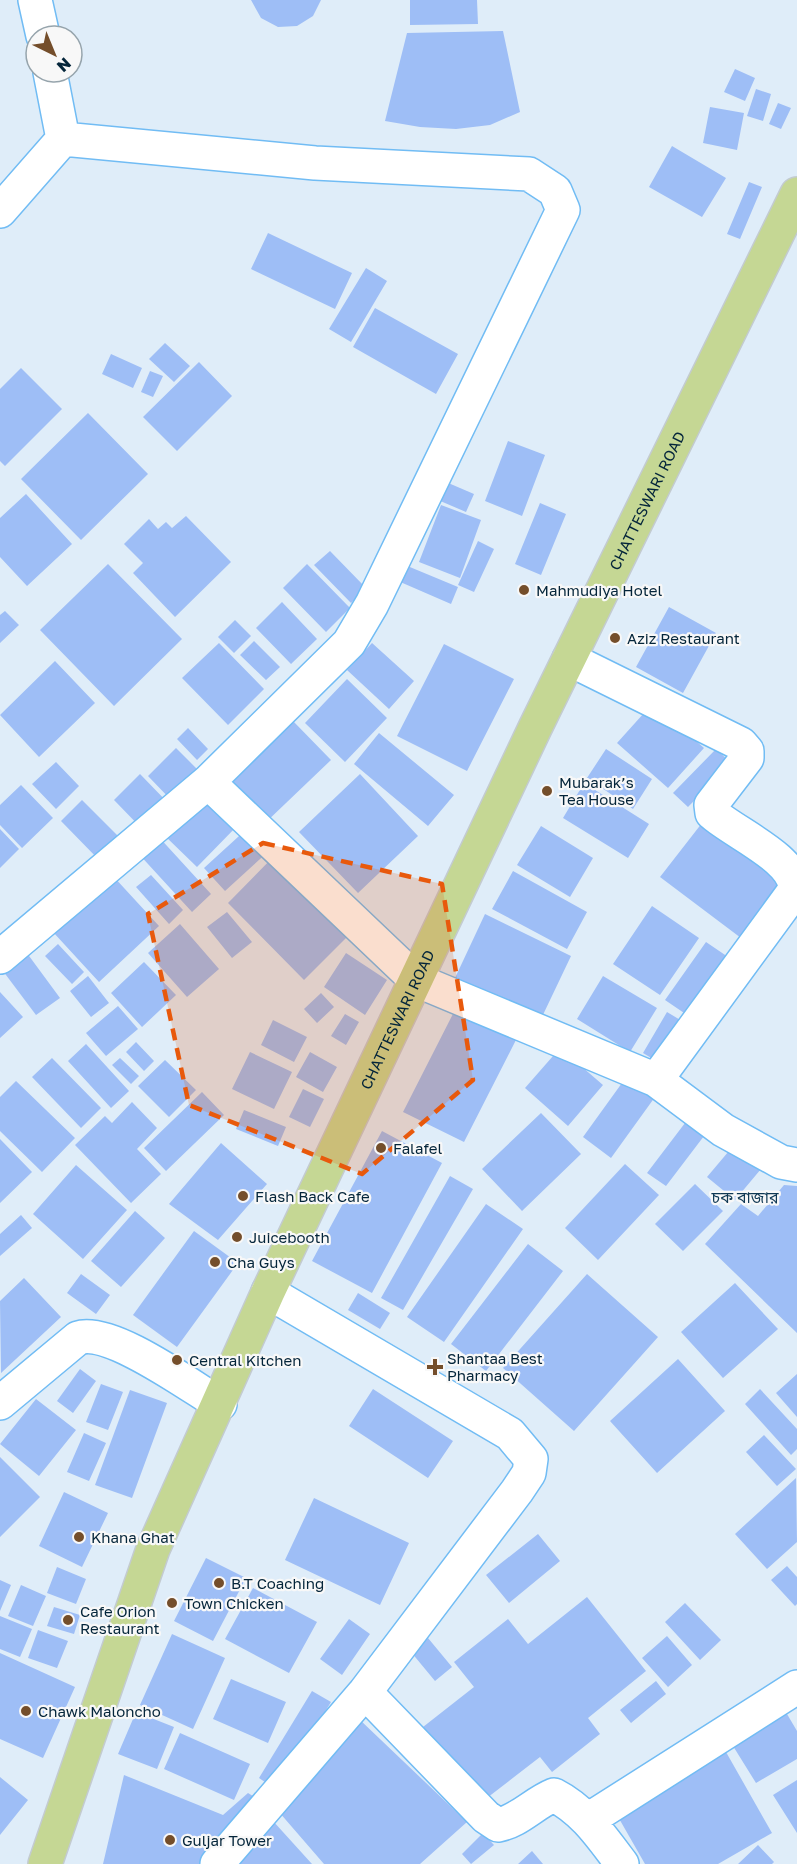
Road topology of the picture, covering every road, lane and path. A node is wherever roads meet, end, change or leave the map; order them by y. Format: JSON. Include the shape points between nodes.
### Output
{"nodes":[{"id":1,"x":35,"y":0,"type":"edge"},
{"id":2,"x":40,"y":24,"type":"edge"},
{"id":3,"x":52,"y":84,"type":"edge"},
{"id":4,"x":63,"y":139,"type":"junction"},
{"id":5,"x":797,"y":194,"type":"edge"},
{"id":6,"x":0,"y":211,"type":"edge"},
{"id":7,"x":569,"y":659,"type":"junction"},
{"id":8,"x":208,"y":782,"type":"junction"},
{"id":9,"x":0,"y":957,"type":"edge"},
{"id":10,"x":416,"y":980,"type":"junction"},
{"id":11,"x":656,"y":1080,"type":"junction"},
{"id":12,"x":797,"y":1165,"type":"edge"},
{"id":13,"x":268,"y":1292,"type":"junction"},
{"id":14,"x":0,"y":1403,"type":"edge"},
{"id":15,"x":220,"y":1404,"type":"junction"},
{"id":16,"x":797,"y":1687,"type":"edge"},
{"id":17,"x":365,"y":1692,"type":"junction"},
{"id":18,"x":588,"y":1820,"type":"junction"},
{"id":19,"x":45,"y":1864,"type":"edge"},
{"id":20,"x":218,"y":1864,"type":"edge"},
{"id":21,"x":622,"y":1864,"type":"edge"}],
"edges":[{"from":1,"to":2,"type":"street"},
{"from":3,"to":4,"type":"street"},
{"from":4,"to":6,"type":"street"},
{"from":4,"to":8,"type":"street","via":[[315,163],[530,174],[555,191],[563,210],[372,604],[349,642]]},
{"from":5,"to":7,"type":"main road","name":"CHATTESWARI ROAD"},
{"from":7,"to":10,"type":"main road","name":"CHATTESWARI ROAD"},
{"from":7,"to":11,"type":"street","via":[[741,744],[747,758],[710,809],[726,826],[785,863],[796,881],[795,890]]},
{"from":8,"to":9,"type":"street"},
{"from":8,"to":10,"type":"street"},
{"from":10,"to":11,"type":"street"},
{"from":10,"to":13,"type":"main road","name":"CHATTESWARI ROAD"},
{"from":11,"to":12,"type":"street","via":[[723,1130],[781,1162]]},
{"from":13,"to":15,"type":"main road","name":"CHATTESWARI ROAD"},
{"from":13,"to":17,"type":"street","via":[[510,1434],[531,1459],[529,1473],[517,1491]]},
{"from":14,"to":15,"type":"street","via":[[78,1338],[88,1335],[118,1344]]},
{"from":15,"to":19,"type":"main road","name":"CHATTESWARI ROAD","via":[[153,1549]]},
{"from":16,"to":18,"type":"street"},
{"from":17,"to":18,"type":"street","via":[[498,1825],[510,1823],[538,1801],[554,1796]]},
{"from":17,"to":20,"type":"street"},
{"from":18,"to":21,"type":"street"}]}
